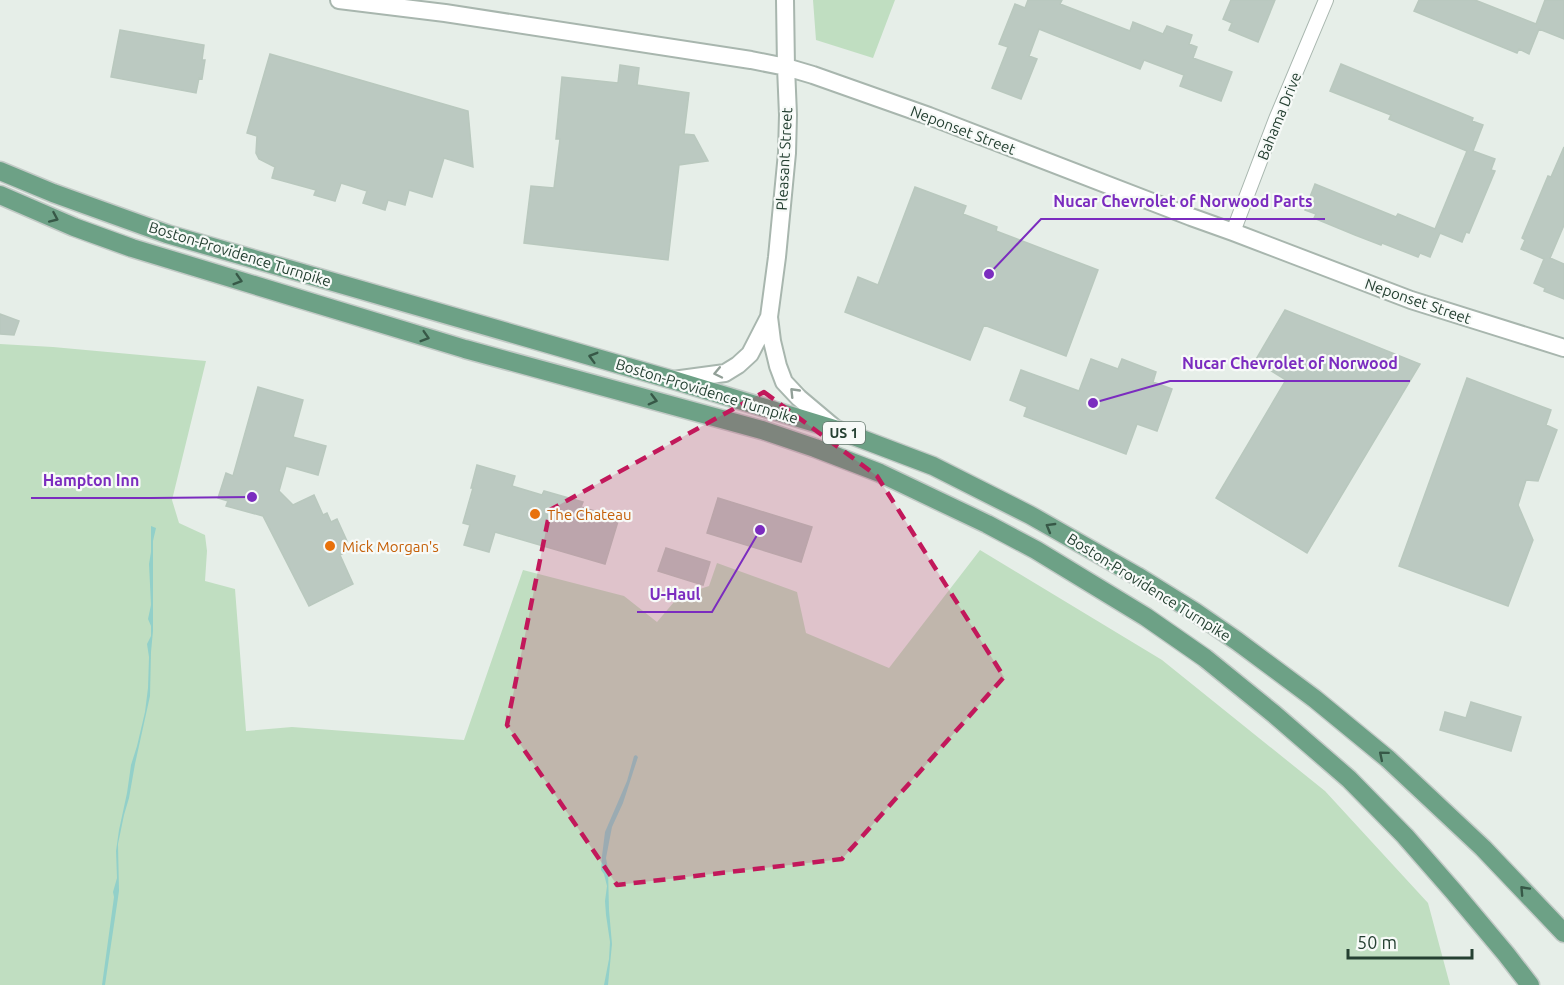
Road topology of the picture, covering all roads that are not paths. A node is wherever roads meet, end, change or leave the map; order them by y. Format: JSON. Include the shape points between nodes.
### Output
{"nodes":[{"id":1,"x":339,"y":0,"type":"edge"},
{"id":2,"x":785,"y":0,"type":"edge"},
{"id":3,"x":1326,"y":0,"type":"edge"},
{"id":4,"x":786,"y":67,"type":"junction"},
{"id":5,"x":0,"y":171,"type":"edge"},
{"id":6,"x":0,"y":195,"type":"edge"},
{"id":7,"x":1233,"y":232,"type":"junction"},
{"id":8,"x":769,"y":317,"type":"junction"},
{"id":9,"x":1564,"y":348,"type":"edge"},
{"id":10,"x":673,"y":380,"type":"junction"},
{"id":11,"x":838,"y":430,"type":"junction"},
{"id":12,"x":1564,"y":933,"type":"edge"},
{"id":13,"x":1530,"y":985,"type":"edge"}],
"edges":[{"from":1,"to":4,"type":"street","name":"Neponset Street"},
{"from":2,"to":4,"type":"street","name":"Pleasant Street"},
{"from":3,"to":7,"type":"street","name":"Bahama Drive"},
{"from":4,"to":7,"type":"street","name":"Neponset Street","via":[[928,116]]},
{"from":4,"to":8,"type":"street","name":"Pleasant Street","via":[[787,153]]},
{"from":10,"to":5,"type":"main road","name":"Boston-Providence Turnpike","number":"US 1","one_way":true,"via":[[167,234]]},
{"from":6,"to":13,"type":"main road","name":"Boston-Providence Turnpike","number":"US 1","one_way":true,"via":[[132,248],[465,349],[772,433],[880,473],[987,524],[1146,617],[1274,714],[1349,779],[1404,836]]},
{"from":7,"to":9,"type":"street","name":"Neponset Street","via":[[1411,300]]},
{"from":8,"to":10,"type":"street","name":"Pleasant Street","one_way":true,"via":[[750,354],[726,373]]},
{"from":11,"to":8,"type":"street","name":"Pleasant Street","one_way":true,"via":[[784,382]]},
{"from":10,"to":11,"type":"main road","name":"Boston-Providence Turnpike","number":"US 1"},
{"from":12,"to":11,"type":"main road","name":"Boston-Providence Turnpike","number":"US 1","one_way":true,"via":[[1483,848],[1388,759],[1315,699],[1195,612],[1030,515],[933,466]]}]}
